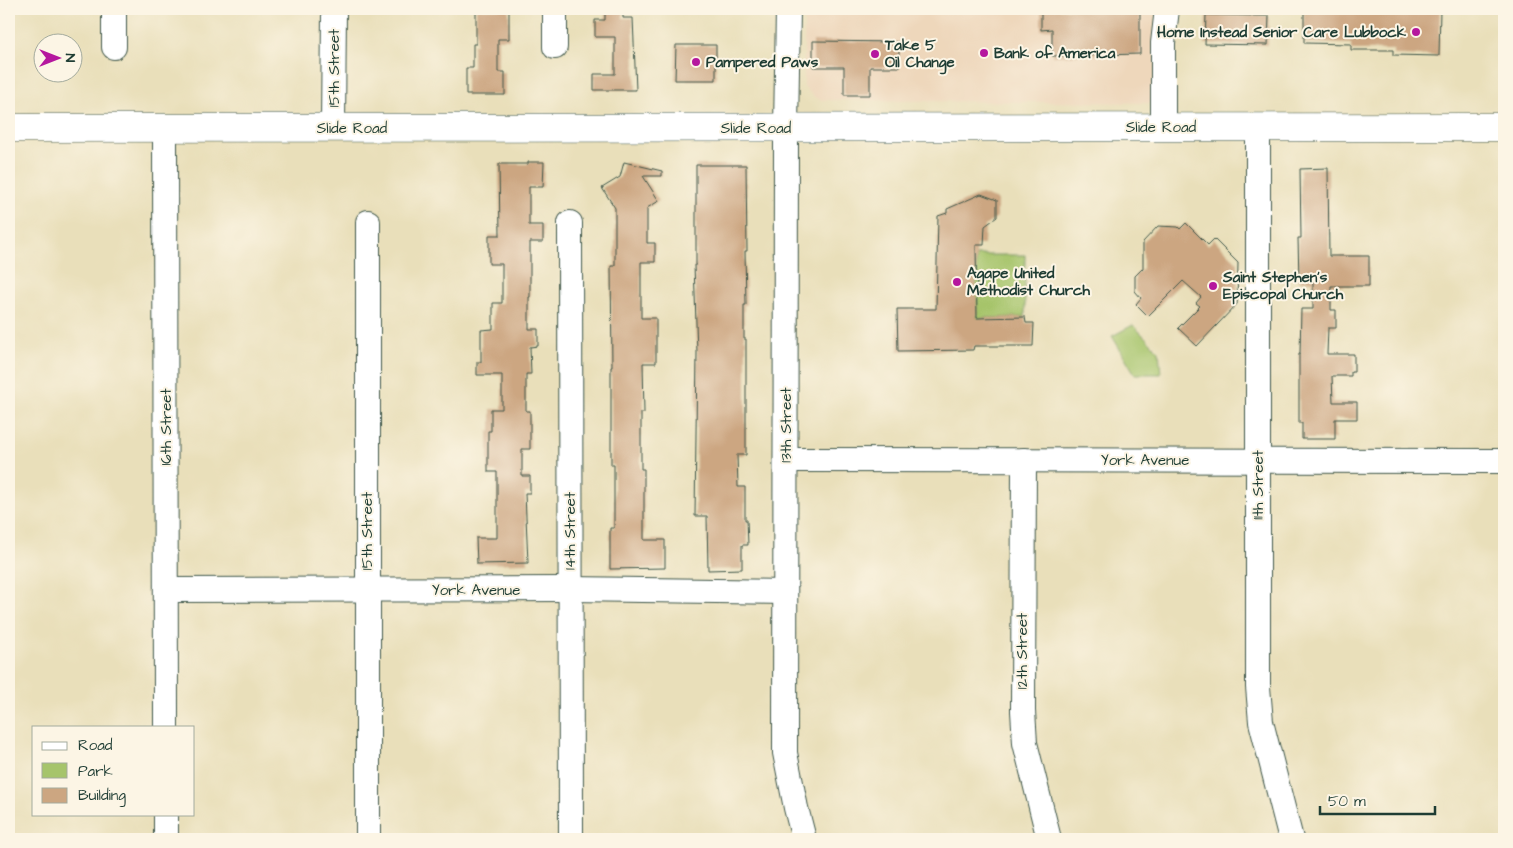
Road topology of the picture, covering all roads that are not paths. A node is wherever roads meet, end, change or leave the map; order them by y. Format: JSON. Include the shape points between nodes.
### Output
{"nodes":[{"id":1,"x":114,"y":9,"type":"edge"},
{"id":2,"x":334,"y":9,"type":"edge"},
{"id":3,"x":555,"y":9,"type":"edge"},
{"id":4,"x":788,"y":9,"type":"edge"},
{"id":5,"x":1167,"y":9,"type":"edge"},
{"id":6,"x":114,"y":47,"type":"dead end"},
{"id":7,"x":555,"y":47,"type":"dead end"},
{"id":8,"x":1164,"y":127,"type":"junction"},
{"id":9,"x":1258,"y":127,"type":"junction"},
{"id":10,"x":1504,"y":127,"type":"edge"},
{"id":11,"x":9,"y":128,"type":"edge"},
{"id":12,"x":165,"y":128,"type":"junction"},
{"id":13,"x":333,"y":128,"type":"junction"},
{"id":14,"x":786,"y":128,"type":"junction"},
{"id":15,"x":368,"y":222,"type":"dead end"},
{"id":16,"x":570,"y":223,"type":"dead end"},
{"id":17,"x":786,"y":460,"type":"junction"},
{"id":18,"x":1024,"y":460,"type":"junction"},
{"id":19,"x":1258,"y":460,"type":"junction"},
{"id":20,"x":1504,"y":461,"type":"edge"},
{"id":21,"x":570,"y":589,"type":"junction"},
{"id":22,"x":166,"y":590,"type":"junction"},
{"id":23,"x":367,"y":590,"type":"junction"},
{"id":24,"x":785,"y":592,"type":"junction"},
{"id":25,"x":166,"y":726,"type":"edge"},
{"id":26,"x":166,"y":816,"type":"edge"},
{"id":27,"x":166,"y":839,"type":"edge"},
{"id":28,"x":368,"y":839,"type":"edge"},
{"id":29,"x":571,"y":839,"type":"edge"},
{"id":30,"x":804,"y":839,"type":"edge"},
{"id":31,"x":1049,"y":839,"type":"edge"},
{"id":32,"x":1291,"y":839,"type":"edge"}],
"edges":[{"from":1,"to":6,"type":"street"},
{"from":2,"to":13,"type":"street","name":"15th Street"},
{"from":3,"to":7,"type":"street"},
{"from":4,"to":14,"type":"street","name":"13th Street"},
{"from":5,"to":8,"type":"street"},
{"from":8,"to":9,"type":"main road","name":"Slide Road"},
{"from":8,"to":14,"type":"main road","name":"Slide Road"},
{"from":9,"to":10,"type":"main road","name":"Slide Road"},
{"from":9,"to":19,"type":"street","name":"11th Street"},
{"from":11,"to":12,"type":"main road","name":"Slide Road"},
{"from":12,"to":13,"type":"main road","name":"Slide Road"},
{"from":12,"to":22,"type":"street","name":"16th Street"},
{"from":13,"to":14,"type":"main road","name":"Slide Road"},
{"from":14,"to":17,"type":"street","name":"13th Street"},
{"from":15,"to":23,"type":"street","name":"15th Street"},
{"from":16,"to":21,"type":"street","name":"14th Street"},
{"from":17,"to":18,"type":"street","name":"York Avenue"},
{"from":17,"to":24,"type":"street","name":"13th Street"},
{"from":18,"to":19,"type":"street","name":"York Avenue"},
{"from":18,"to":31,"type":"street","name":"12th Street","via":[[1025,743]]},
{"from":19,"to":20,"type":"street","name":"York Avenue"},
{"from":19,"to":32,"type":"street","name":"11th Street","via":[[1258,687],[1261,722]]},
{"from":21,"to":23,"type":"street","name":"York Avenue"},
{"from":21,"to":24,"type":"street","name":"York Avenue"},
{"from":21,"to":29,"type":"street","name":"14th Street"},
{"from":22,"to":23,"type":"street","name":"York Avenue"},
{"from":22,"to":25,"type":"street","name":"16th Street"},
{"from":23,"to":28,"type":"street","name":"15th Street"},
{"from":24,"to":30,"type":"street","name":"13th Street","via":[[785,753]]},
{"from":26,"to":27,"type":"street"}]}
